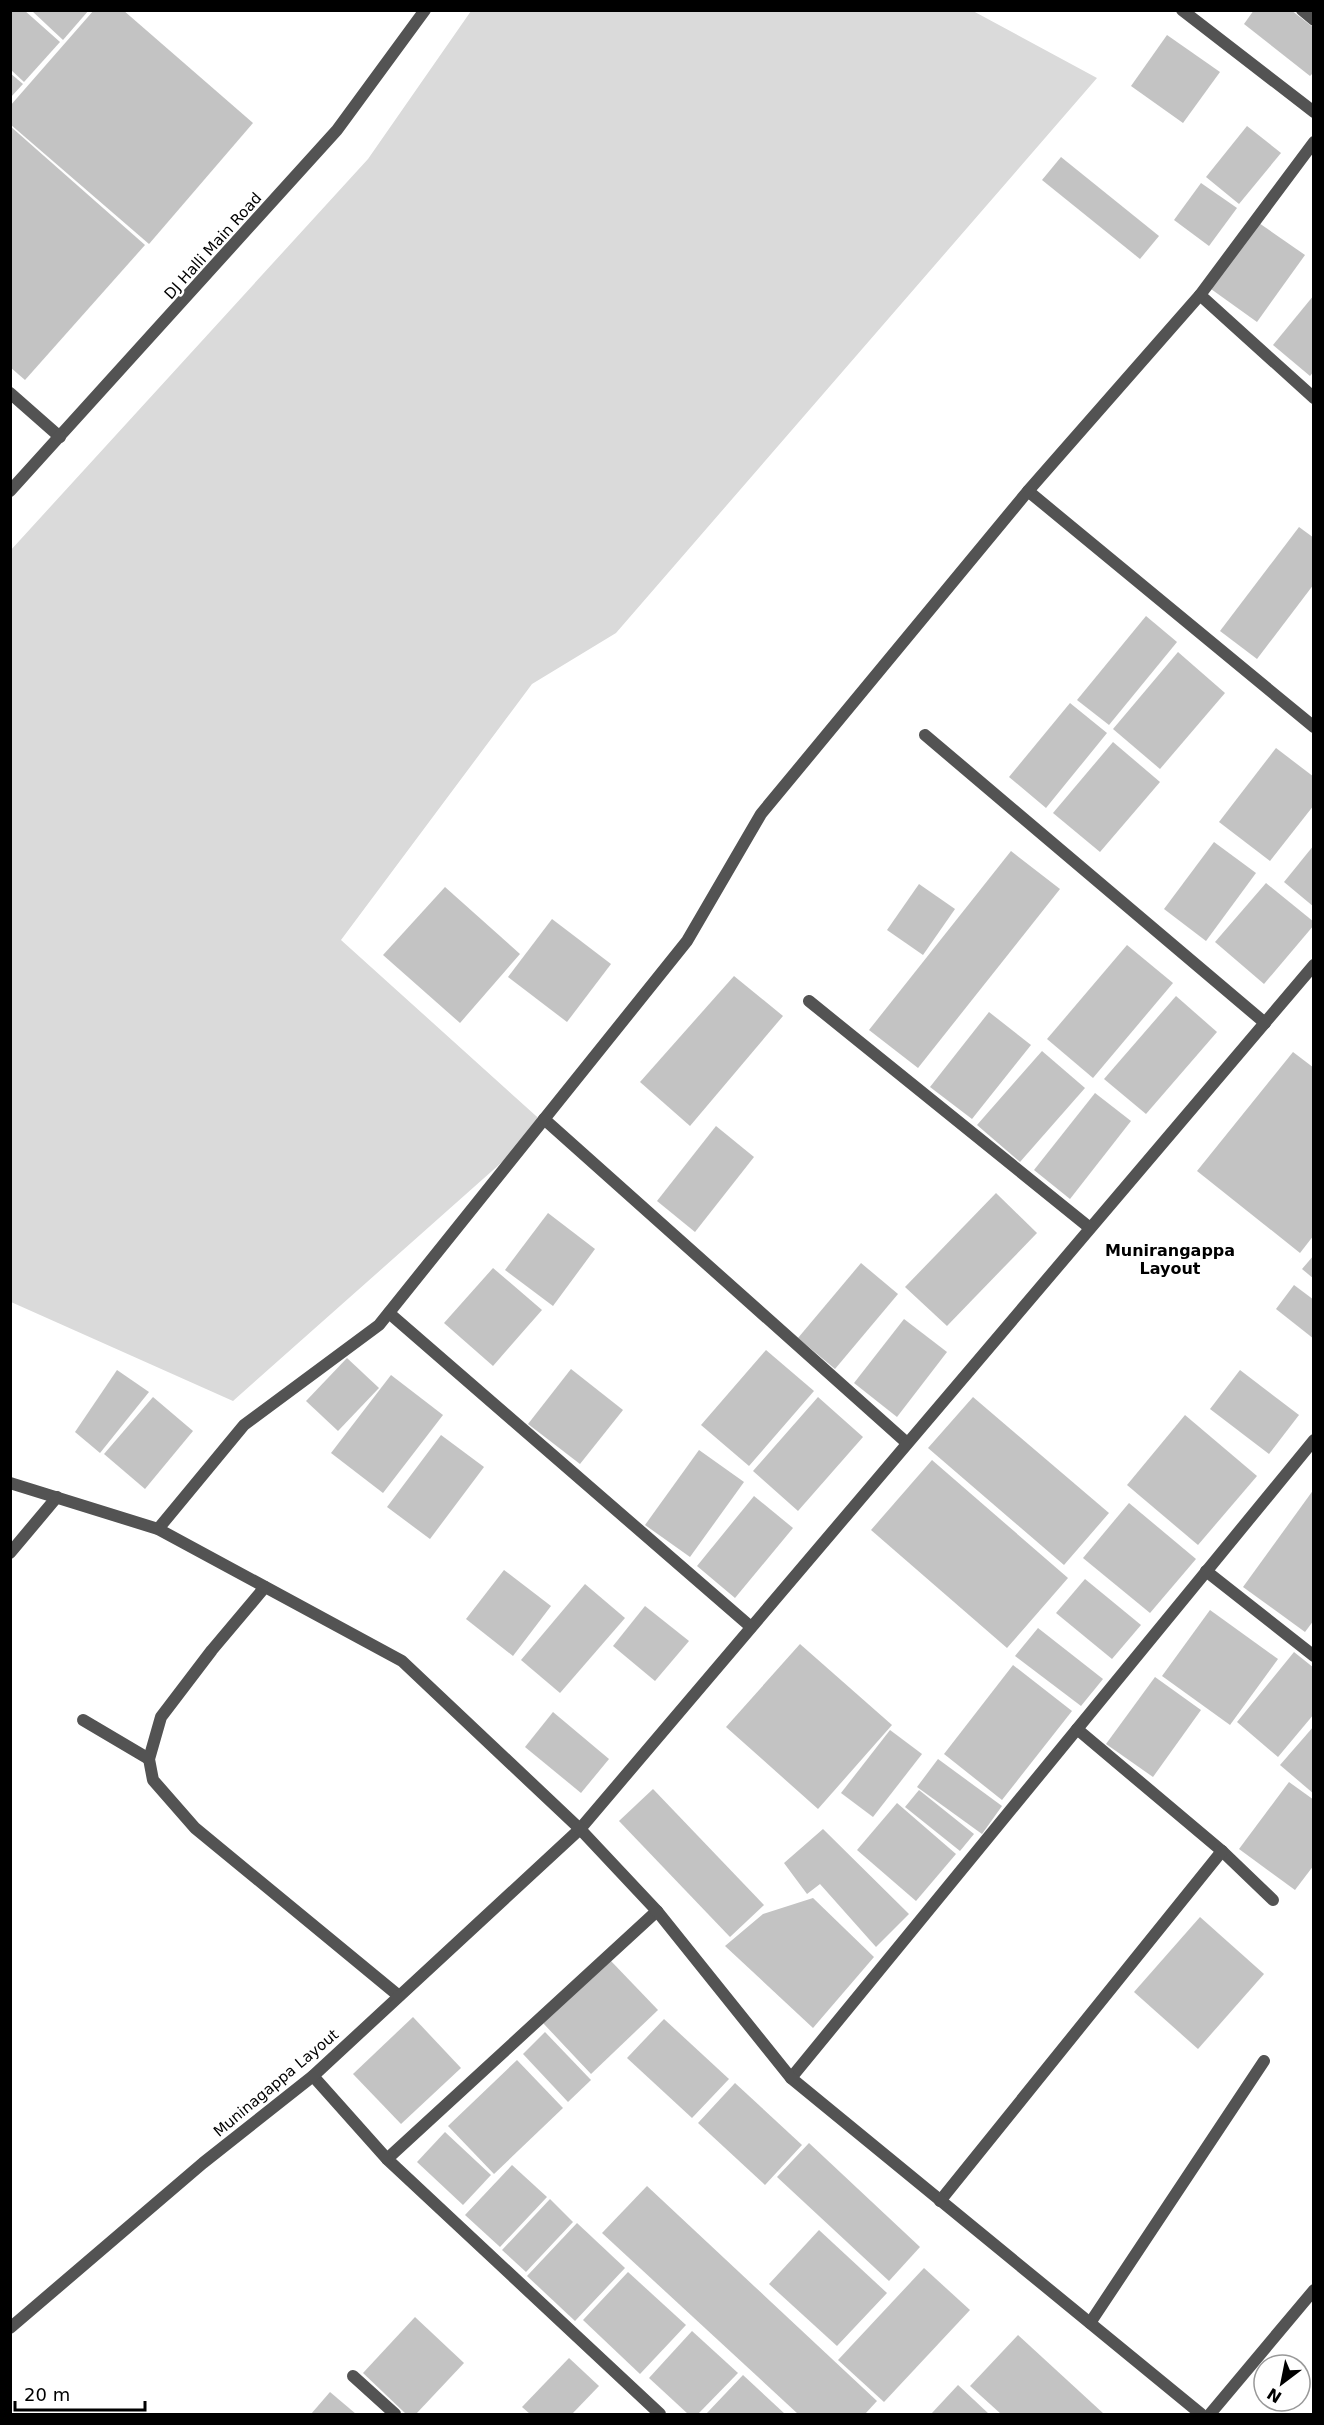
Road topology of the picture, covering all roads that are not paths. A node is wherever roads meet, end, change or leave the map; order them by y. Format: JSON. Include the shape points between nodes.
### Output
{"nodes":[{"id":1,"x":425,"y":10,"type":"edge"},
{"id":2,"x":1182,"y":10,"type":"edge"},
{"id":3,"x":1302,"y":10,"type":"edge"},
{"id":4,"x":1314,"y":20,"type":"edge"},
{"id":5,"x":1313,"y":111,"type":"edge"},
{"id":6,"x":1314,"y":142,"type":"edge"},
{"id":7,"x":1200,"y":295,"type":"junction"},
{"id":8,"x":10,"y":393,"type":"edge"},
{"id":9,"x":1314,"y":398,"type":"edge"},
{"id":10,"x":60,"y":438,"type":"junction"},
{"id":11,"x":10,"y":491,"type":"edge"},
{"id":12,"x":1028,"y":491,"type":"junction"},
{"id":13,"x":1314,"y":727,"type":"edge"},
{"id":14,"x":925,"y":735,"type":"dead end"},
{"id":15,"x":1314,"y":965,"type":"edge"},
{"id":16,"x":809,"y":1001,"type":"dead end"},
{"id":17,"x":1265,"y":1023,"type":"junction"},
{"id":18,"x":544,"y":1119,"type":"junction"},
{"id":19,"x":1090,"y":1228,"type":"junction"},
{"id":20,"x":389,"y":1313,"type":"junction"},
{"id":21,"x":1314,"y":1440,"type":"edge"},
{"id":22,"x":907,"y":1443,"type":"junction"},
{"id":23,"x":10,"y":1483,"type":"edge"},
{"id":24,"x":57,"y":1497,"type":"junction"},
{"id":25,"x":158,"y":1529,"type":"junction"},
{"id":26,"x":10,"y":1553,"type":"edge"},
{"id":27,"x":1206,"y":1571,"type":"junction"},
{"id":28,"x":265,"y":1587,"type":"junction"},
{"id":29,"x":751,"y":1627,"type":"junction"},
{"id":30,"x":1314,"y":1656,"type":"edge"},
{"id":31,"x":83,"y":1720,"type":"dead end"},
{"id":32,"x":1077,"y":1729,"type":"junction"},
{"id":33,"x":149,"y":1759,"type":"junction"},
{"id":34,"x":580,"y":1829,"type":"junction"},
{"id":35,"x":1222,"y":1851,"type":"junction"},
{"id":36,"x":1273,"y":1900,"type":"dead end"},
{"id":37,"x":657,"y":1911,"type":"junction"},
{"id":38,"x":399,"y":1996,"type":"junction"},
{"id":39,"x":1264,"y":2061,"type":"dead end"},
{"id":40,"x":313,"y":2076,"type":"junction"},
{"id":41,"x":790,"y":2078,"type":"junction"},
{"id":42,"x":387,"y":2159,"type":"junction"},
{"id":43,"x":940,"y":2201,"type":"junction"},
{"id":44,"x":1314,"y":2290,"type":"edge"},
{"id":45,"x":1089,"y":2323,"type":"junction"},
{"id":46,"x":10,"y":2328,"type":"edge"},
{"id":47,"x":353,"y":2376,"type":"dead end"},
{"id":48,"x":395,"y":2415,"type":"edge"},
{"id":49,"x":660,"y":2415,"type":"edge"},
{"id":50,"x":1201,"y":2415,"type":"edge"},
{"id":51,"x":1210,"y":2415,"type":"edge"}],
"edges":[{"from":1,"to":10,"type":"street","name":"DJ Halli Main Road","via":[[338,130]]},
{"from":2,"to":5,"type":"street"},
{"from":3,"to":4,"type":"street"},
{"from":6,"to":7,"type":"street"},
{"from":7,"to":9,"type":"street"},
{"from":7,"to":12,"type":"street"},
{"from":8,"to":10,"type":"street"},
{"from":10,"to":11,"type":"street","name":"DJ Halli Main Road"},
{"from":12,"to":13,"type":"street"},
{"from":12,"to":18,"type":"street","via":[[761,814],[687,941]]},
{"from":14,"to":17,"type":"street"},
{"from":15,"to":17,"type":"street","name":"Muninagappa Layout"},
{"from":16,"to":19,"type":"street"},
{"from":17,"to":19,"type":"street","name":"Muninagappa Layout"},
{"from":18,"to":20,"type":"street"},
{"from":18,"to":22,"type":"street"},
{"from":19,"to":22,"type":"street","name":"Muninagappa Layout"},
{"from":20,"to":25,"type":"street","via":[[379,1325],[244,1425]]},
{"from":20,"to":29,"type":"street"},
{"from":21,"to":27,"type":"street"},
{"from":22,"to":29,"type":"street","name":"Muninagappa Layout"},
{"from":23,"to":24,"type":"street"},
{"from":24,"to":25,"type":"street"},
{"from":24,"to":26,"type":"street"},
{"from":25,"to":28,"type":"street"},
{"from":27,"to":30,"type":"street"},
{"from":27,"to":32,"type":"street"},
{"from":28,"to":33,"type":"street","via":[[161,1717]]},
{"from":28,"to":34,"type":"street","via":[[402,1661]]},
{"from":29,"to":34,"type":"street","name":"Muninagappa Layout"},
{"from":31,"to":33,"type":"street"},
{"from":32,"to":35,"type":"street"},
{"from":32,"to":41,"type":"street"},
{"from":33,"to":38,"type":"street","via":[[153,1780],[195,1828]]},
{"from":34,"to":37,"type":"street"},
{"from":34,"to":38,"type":"street","name":"Muninagappa Layout"},
{"from":35,"to":36,"type":"street"},
{"from":35,"to":43,"type":"street"},
{"from":37,"to":41,"type":"street"},
{"from":37,"to":42,"type":"street"},
{"from":38,"to":40,"type":"street","name":"Muninagappa Layout"},
{"from":39,"to":45,"type":"street"},
{"from":40,"to":42,"type":"street"},
{"from":40,"to":46,"type":"street","name":"Muninagappa Layout","via":[[203,2163]]},
{"from":41,"to":43,"type":"street"},
{"from":42,"to":49,"type":"street"},
{"from":43,"to":45,"type":"street"},
{"from":44,"to":51,"type":"street"},
{"from":45,"to":50,"type":"street"},
{"from":47,"to":48,"type":"street"}]}
